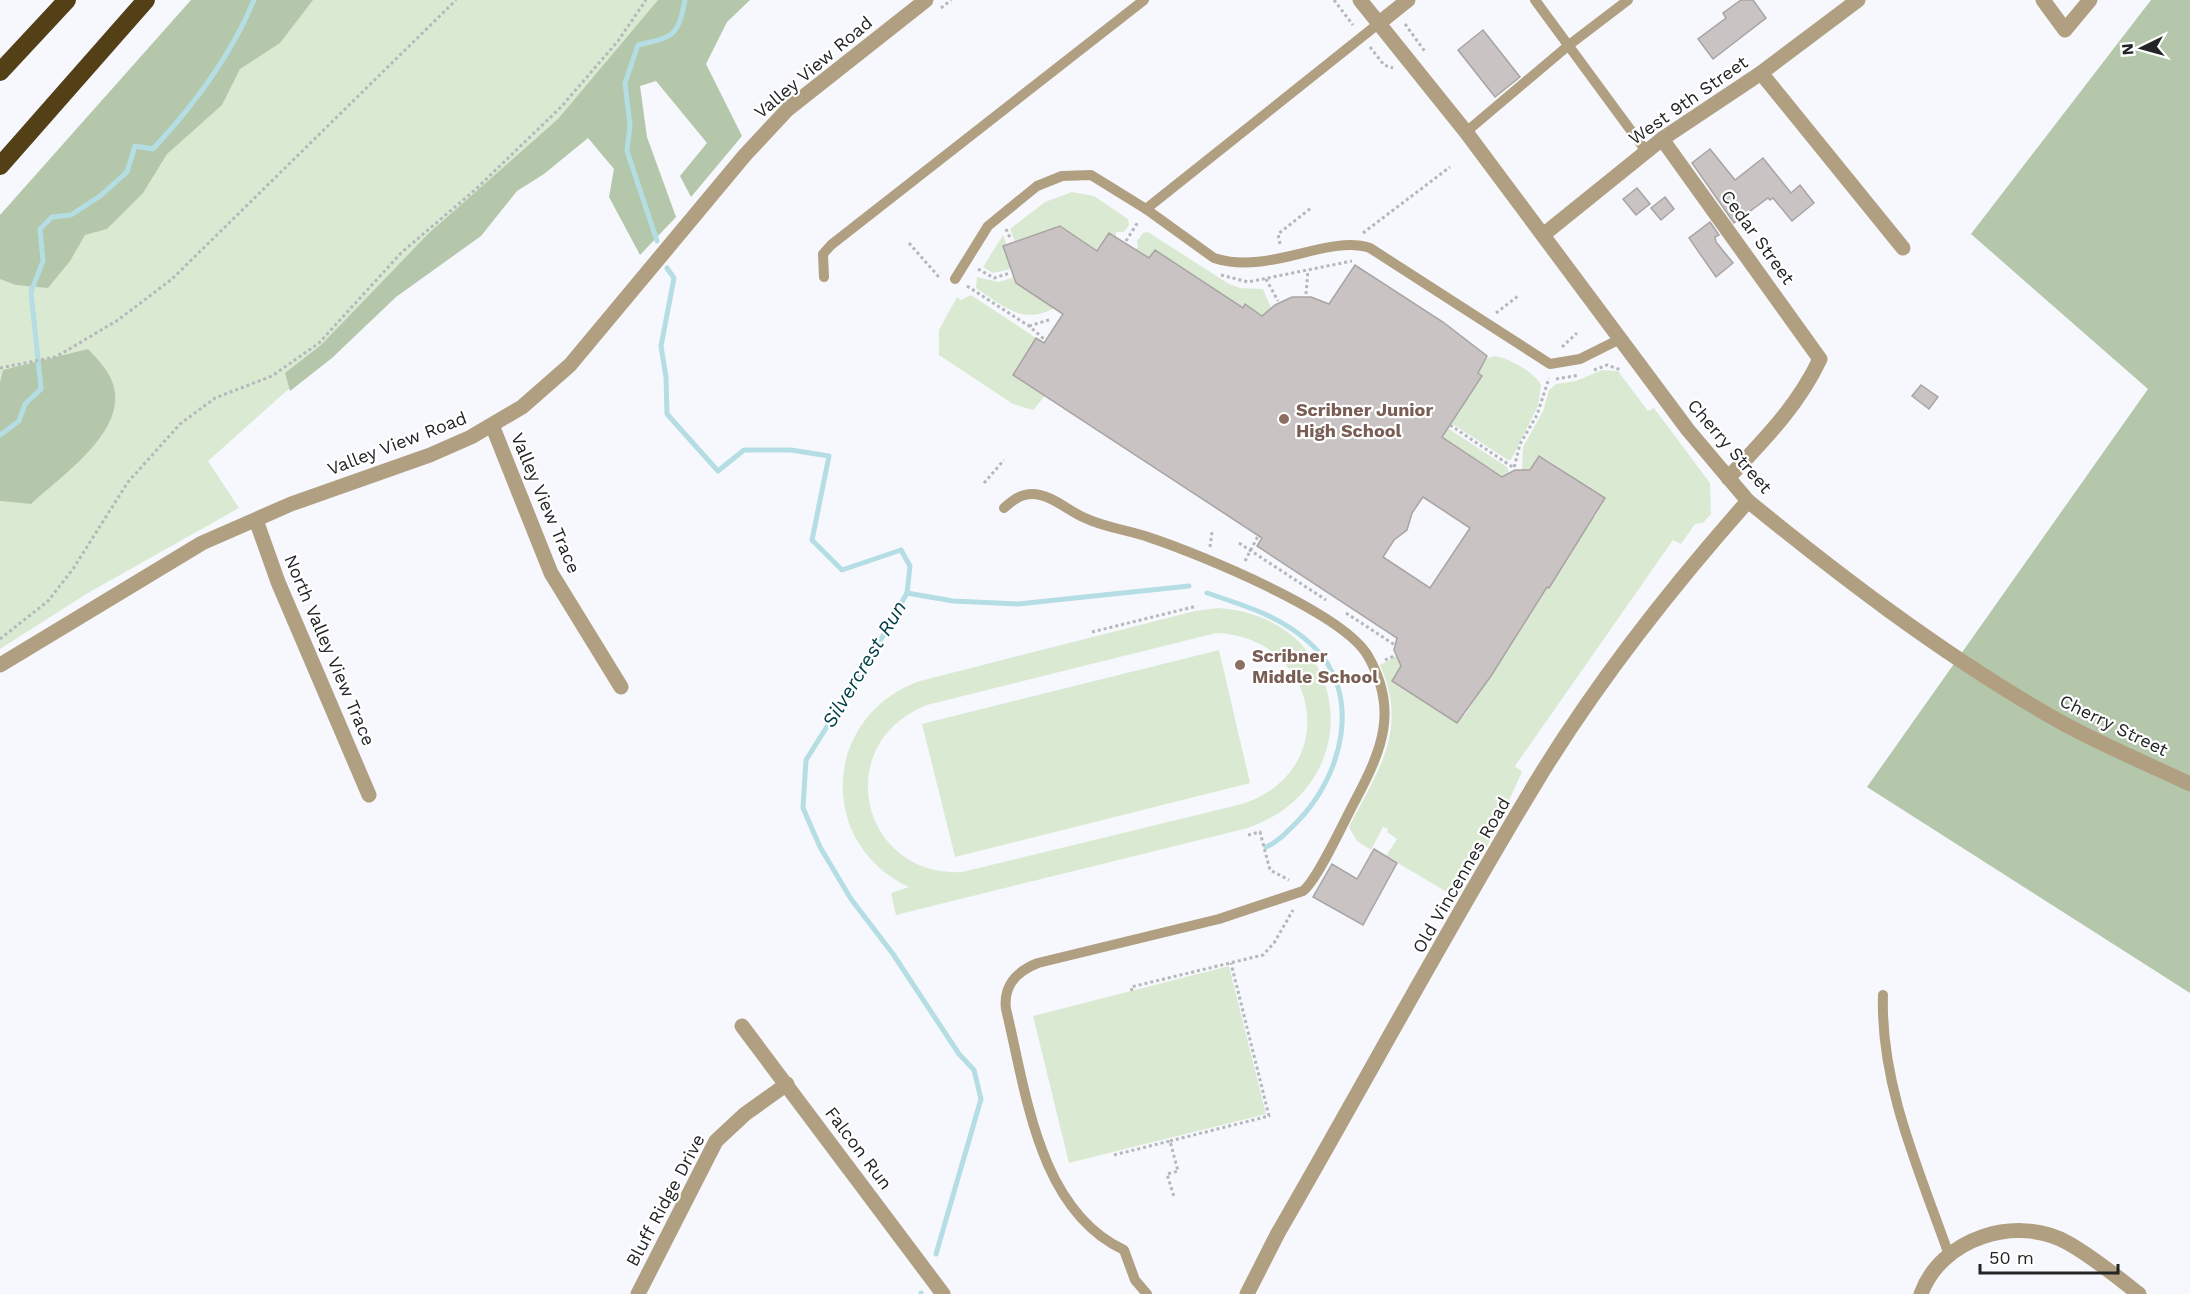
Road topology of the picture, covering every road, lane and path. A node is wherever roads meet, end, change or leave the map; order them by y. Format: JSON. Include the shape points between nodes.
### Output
{"nodes":[{"id":1,"x":67,"y":0,"type":"edge"},
{"id":2,"x":146,"y":0,"type":"edge"},
{"id":3,"x":456,"y":0,"type":"edge"},
{"id":4,"x":646,"y":0,"type":"edge"},
{"id":5,"x":926,"y":0,"type":"edge"},
{"id":6,"x":1144,"y":0,"type":"edge"},
{"id":7,"x":1334,"y":0,"type":"edge"},
{"id":8,"x":1360,"y":0,"type":"edge"},
{"id":9,"x":1408,"y":0,"type":"edge"},
{"id":10,"x":1535,"y":0,"type":"edge"},
{"id":11,"x":1628,"y":0,"type":"edge"},
{"id":12,"x":1858,"y":0,"type":"edge"},
{"id":13,"x":2043,"y":0,"type":"edge"},
{"id":14,"x":2090,"y":0,"type":"edge"},
{"id":15,"x":1377,"y":24,"type":"junction"},
{"id":16,"x":1362,"y":37,"type":"junction"},
{"id":17,"x":1569,"y":45,"type":"junction"},
{"id":18,"x":1394,"y":68,"type":"dead end"},
{"id":19,"x":0,"y":72,"type":"edge"},
{"id":20,"x":1761,"y":73,"type":"junction"},
{"id":21,"x":1466,"y":132,"type":"junction"},
{"id":22,"x":1662,"y":138,"type":"junction"},
{"id":23,"x":1647,"y":151,"type":"junction"},
{"id":24,"x":0,"y":166,"type":"edge"},
{"id":25,"x":1450,"y":167,"type":"dead end"},
{"id":26,"x":1311,"y":208,"type":"dead end"},
{"id":27,"x":1146,"y":209,"type":"junction"},
{"id":28,"x":1138,"y":222,"type":"dead end"},
{"id":29,"x":1006,"y":229,"type":"dead end"},
{"id":30,"x":1543,"y":235,"type":"junction"},
{"id":31,"x":1011,"y":240,"type":"dead end"},
{"id":32,"x":1126,"y":241,"type":"dead end"},
{"id":33,"x":909,"y":243,"type":"dead end"},
{"id":34,"x":1360,"y":245,"type":"junction"},
{"id":35,"x":1903,"y":248,"type":"dead end"},
{"id":36,"x":1282,"y":259,"type":"junction"},
{"id":37,"x":978,"y":269,"type":"dead end"},
{"id":38,"x":1309,"y":270,"type":"dead end"},
{"id":39,"x":1010,"y":273,"type":"dead end"},
{"id":40,"x":1285,"y":275,"type":"dead end"},
{"id":41,"x":938,"y":276,"type":"dead end"},
{"id":42,"x":824,"y":277,"type":"dead end"},
{"id":43,"x":955,"y":279,"type":"dead end"},
{"id":44,"x":1266,"y":279,"type":"dead end"},
{"id":45,"x":968,"y":287,"type":"dead end"},
{"id":46,"x":1306,"y":294,"type":"dead end"},
{"id":47,"x":1518,"y":296,"type":"dead end"},
{"id":48,"x":1278,"y":301,"type":"dead end"},
{"id":49,"x":1052,"y":319,"type":"dead end"},
{"id":50,"x":1483,"y":322,"type":"junction"},
{"id":51,"x":1029,"y":326,"type":"junction"},
{"id":52,"x":1044,"y":339,"type":"dead end"},
{"id":53,"x":1620,"y":339,"type":"junction"},
{"id":54,"x":1603,"y":349,"type":"junction"},
{"id":55,"x":1611,"y":366,"type":"junction"},
{"id":56,"x":0,"y":368,"type":"edge"},
{"id":57,"x":1591,"y":371,"type":"dead end"},
{"id":58,"x":1585,"y":373,"type":"dead end"},
{"id":59,"x":1625,"y":374,"type":"dead end"},
{"id":60,"x":492,"y":425,"type":"junction"},
{"id":61,"x":1450,"y":425,"type":"dead end"},
{"id":62,"x":1004,"y":460,"type":"dead end"},
{"id":63,"x":1728,"y":478,"type":"junction"},
{"id":64,"x":984,"y":483,"type":"dead end"},
{"id":65,"x":1748,"y":501,"type":"junction"},
{"id":66,"x":1004,"y":508,"type":"dead end"},
{"id":67,"x":256,"y":520,"type":"junction"},
{"id":68,"x":1258,"y":536,"type":"dead end"},
{"id":69,"x":1239,"y":543,"type":"dead end"},
{"id":70,"x":1249,"y":550,"type":"junction"},
{"id":71,"x":1240,"y":575,"type":"junction"},
{"id":72,"x":1327,"y":601,"type":"dead end"},
{"id":73,"x":1197,"y":606,"type":"dead end"},
{"id":74,"x":1337,"y":607,"type":"dead end"},
{"id":75,"x":1092,"y":632,"type":"dead end"},
{"id":76,"x":0,"y":639,"type":"edge"},
{"id":77,"x":1395,"y":645,"type":"dead end"},
{"id":78,"x":0,"y":665,"type":"edge"},
{"id":79,"x":621,"y":687,"type":"dead end"},
{"id":80,"x":2190,"y":784,"type":"edge"},
{"id":81,"x":369,"y":795,"type":"dead end"},
{"id":82,"x":1254,"y":827,"type":"dead end"},
{"id":83,"x":1255,"y":833,"type":"junction"},
{"id":84,"x":1248,"y":835,"type":"dead end"},
{"id":85,"x":1305,"y":890,"type":"junction"},
{"id":86,"x":1231,"y":963,"type":"junction"},
{"id":87,"x":1132,"y":991,"type":"dead end"},
{"id":88,"x":1883,"y":995,"type":"dead end"},
{"id":89,"x":742,"y":1026,"type":"dead end"},
{"id":90,"x":787,"y":1084,"type":"junction"},
{"id":91,"x":1170,"y":1141,"type":"junction"},
{"id":92,"x":1114,"y":1155,"type":"dead end"},
{"id":93,"x":1173,"y":1197,"type":"dead end"},
{"id":94,"x":1949,"y":1255,"type":"junction"},
{"id":95,"x":1922,"y":1292,"type":"edge"},
{"id":96,"x":638,"y":1294,"type":"edge"},
{"id":97,"x":943,"y":1294,"type":"edge"},
{"id":98,"x":1147,"y":1294,"type":"edge"},
{"id":99,"x":1247,"y":1294,"type":"edge"},
{"id":100,"x":2139,"y":1294,"type":"edge"}],
"edges":[{"from":1,"to":19,"type":"highway"},
{"from":2,"to":24,"type":"highway"},
{"from":3,"to":56,"type":"path","via":[[172,279],[118,320],[55,357]]},
{"from":4,"to":76,"type":"path","via":[[618,41],[561,107],[476,189],[401,253],[319,344],[272,376],[215,398],[180,424],[128,482],[48,601]]},
{"from":5,"to":60,"type":"street","name":"Valley View Road","via":[[788,109],[570,365],[548,387]]},
{"from":6,"to":42,"type":"lane","via":[[831,245],[823,254]]},
{"from":7,"to":16,"type":"path"},
{"from":8,"to":15,"type":"street","name":"Cherry Street"},
{"from":9,"to":15,"type":"street"},
{"from":10,"to":17,"type":"lane"},
{"from":11,"to":17,"type":"lane"},
{"from":12,"to":20,"type":"street","name":"West 9th Street"},
{"from":13,"to":14,"type":"street","via":[[2065,30]]},
{"from":15,"to":16,"type":"lane"},
{"from":15,"to":21,"type":"street","name":"Cherry Street"},
{"from":16,"to":18,"type":"path","via":[[1384,65]]},
{"from":16,"to":27,"type":"lane"},
{"from":17,"to":21,"type":"lane"},
{"from":17,"to":23,"type":"lane"},
{"from":20,"to":22,"type":"street","name":"West 9th Street"},
{"from":20,"to":35,"type":"street"},
{"from":21,"to":30,"type":"street","name":"Cherry Street"},
{"from":22,"to":23,"type":"street","name":"West 9th Street"},
{"from":22,"to":63,"type":"street","name":"Cedar Street","via":[[1820,359],[1811,379],[1773,432]]},
{"from":23,"to":30,"type":"street","name":"West 9th Street"},
{"from":25,"to":34,"type":"path","via":[[1364,231]]},
{"from":26,"to":36,"type":"path","via":[[1278,234]]},
{"from":27,"to":36,"type":"lane","via":[[1214,258],[1240,263]]},
{"from":27,"to":43,"type":"lane","via":[[1091,175],[1062,176],[1037,186],[988,226]]},
{"from":28,"to":32,"type":"path"},
{"from":29,"to":31,"type":"path"},
{"from":30,"to":53,"type":"street","name":"Cherry Street"},
{"from":33,"to":41,"type":"path"},
{"from":34,"to":36,"type":"lane","via":[[1348,244]]},
{"from":34,"to":50,"type":"lane"},
{"from":36,"to":40,"type":"path"},
{"from":37,"to":39,"type":"path","via":[[994,278]]},
{"from":38,"to":46,"type":"path"},
{"from":44,"to":48,"type":"path"},
{"from":45,"to":51,"type":"path"},
{"from":47,"to":50,"type":"path"},
{"from":49,"to":51,"type":"path"},
{"from":50,"to":54,"type":"lane","via":[[1550,364],[1580,359]]},
{"from":51,"to":52,"type":"path"},
{"from":53,"to":54,"type":"lane"},
{"from":53,"to":63,"type":"street","name":"Cherry Street"},
{"from":54,"to":55,"type":"path"},
{"from":55,"to":57,"type":"path"},
{"from":55,"to":59,"type":"path"},
{"from":58,"to":61,"type":"path","via":[[1548,378],[1514,468]]},
{"from":60,"to":67,"type":"street","name":"Valley View Road","via":[[430,455]]},
{"from":60,"to":79,"type":"street","name":"Valley View Trace","via":[[551,573]]},
{"from":62,"to":64,"type":"path"},
{"from":63,"to":65,"type":"street","name":"Cherry Street"},
{"from":65,"to":80,"type":"street","name":"Cherry Street","via":[[1841,574],[2039,710]]},
{"from":65,"to":99,"type":"street","name":"Old Vincennes Road","via":[[1668,594],[1536,782]]},
{"from":66,"to":71,"type":"lane","via":[[1025,495],[1042,496],[1086,519],[1178,548]]},
{"from":67,"to":78,"type":"street","name":"Valley View Road","via":[[202,543]]},
{"from":67,"to":81,"type":"street","name":"North Valley View Trace","via":[[278,582]]},
{"from":68,"to":70,"type":"path"},
{"from":69,"to":70,"type":"path"},
{"from":70,"to":71,"type":"path"},
{"from":70,"to":72,"type":"path"},
{"from":71,"to":85,"type":"lane","via":[[1344,630],[1363,648],[1381,685],[1386,709],[1380,749]]},
{"from":73,"to":75,"type":"path"},
{"from":74,"to":77,"type":"path"},
{"from":82,"to":83,"type":"path"},
{"from":83,"to":84,"type":"path"},
{"from":83,"to":85,"type":"path","via":[[1260,832],[1270,870]]},
{"from":85,"to":86,"type":"path","via":[[1269,951]]},
{"from":85,"to":98,"type":"lane","via":[[1230,916],[1038,963],[1019,972],[1009,986],[1006,1010],[1043,1156],[1060,1188],[1093,1231],[1124,1250],[1136,1280]]},
{"from":86,"to":87,"type":"path","via":[[1131,987]]},
{"from":86,"to":91,"type":"path","via":[[1269,1116]]},
{"from":88,"to":94,"type":"lane","via":[[1882,1022],[1900,1115]]},
{"from":89,"to":90,"type":"street","name":"Falcon Run"},
{"from":90,"to":96,"type":"street","name":"Bluff Ridge Drive","via":[[716,1141]]},
{"from":90,"to":97,"type":"street","name":"Falcon Run"},
{"from":91,"to":92,"type":"path"},
{"from":91,"to":93,"type":"path","via":[[1178,1171],[1167,1174]]},
{"from":94,"to":95,"type":"street"},
{"from":94,"to":100,"type":"street","via":[[1981,1237],[2032,1231],[2067,1242]]}]}
